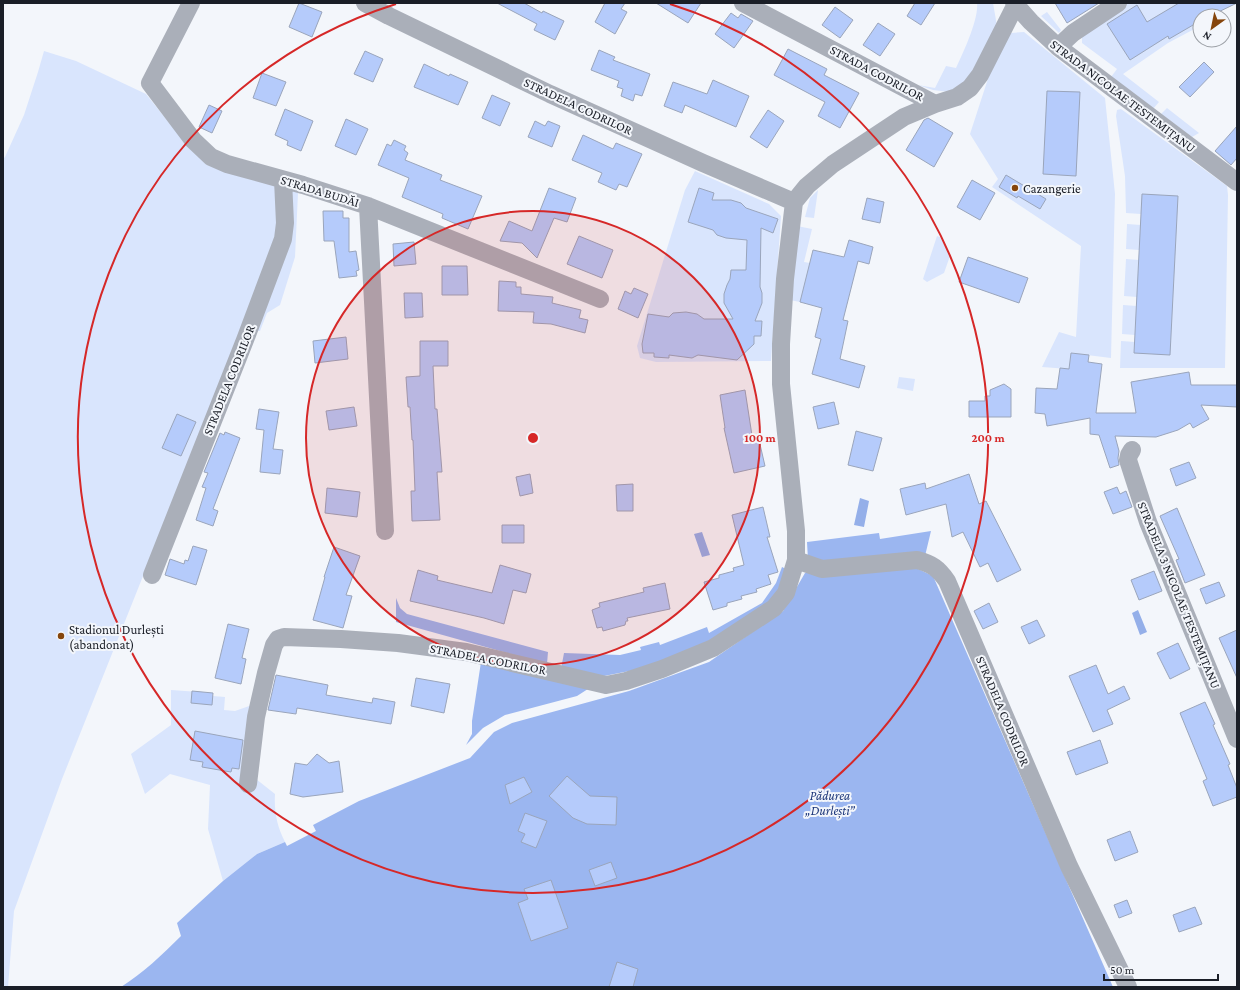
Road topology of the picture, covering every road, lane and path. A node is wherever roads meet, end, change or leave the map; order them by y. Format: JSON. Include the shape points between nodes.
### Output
{"nodes":[{"id":1,"x":191,"y":3,"type":"edge"},
{"id":2,"x":365,"y":3,"type":"edge"},
{"id":3,"x":743,"y":3,"type":"edge"},
{"id":4,"x":1118,"y":3,"type":"edge"},
{"id":5,"x":1014,"y":4,"type":"edge"},
{"id":6,"x":1058,"y":47,"type":"junction"},
{"id":7,"x":935,"y":104,"type":"junction"},
{"id":8,"x":283,"y":180,"type":"junction"},
{"id":9,"x":1237,"y":182,"type":"edge"},
{"id":10,"x":794,"y":202,"type":"junction"},
{"id":11,"x":368,"y":206,"type":"junction"},
{"id":12,"x":600,"y":299,"type":"dead end"},
{"id":13,"x":1132,"y":450,"type":"dead end"},
{"id":14,"x":385,"y":531,"type":"dead end"},
{"id":15,"x":796,"y":560,"type":"junction"},
{"id":16,"x":152,"y":576,"type":"dead end"},
{"id":17,"x":1237,"y":739,"type":"edge"},
{"id":18,"x":248,"y":784,"type":"dead end"},
{"id":19,"x":1128,"y":987,"type":"edge"}],
"edges":[{"from":1,"to":8,"type":"street","name":"STRADA BUDĂI","via":[[150,83],[193,140],[211,157]]},
{"from":2,"to":10,"type":"street","name":"STRADELA CODRILOR","via":[[550,94]]},
{"from":3,"to":7,"type":"street","name":"STRADA CODRILOR"},
{"from":4,"to":6,"type":"street","via":[[1073,33]]},
{"from":5,"to":6,"type":"street","name":"STRADA NICOLAE TESTEMIȚANU"},
{"from":5,"to":7,"type":"street","name":"STRADA CODRILOR","via":[[980,75],[970,88],[957,97]]},
{"from":6,"to":9,"type":"street","name":"STRADA NICOLAE TESTEMIȚANU"},
{"from":7,"to":10,"type":"street","via":[[904,117],[833,164],[807,186]]},
{"from":8,"to":11,"type":"street","name":"STRADA BUDĂI"},
{"from":8,"to":16,"type":"street","name":"STRADELA CODRILOR","via":[[283,239]]},
{"from":10,"to":15,"type":"street","name":"STRADELA CODRILOR","via":[[780,344],[796,531]]},
{"from":11,"to":12,"type":"street","name":"STRADA BUDĂI"},
{"from":11,"to":14,"type":"street"},
{"from":13,"to":17,"type":"street","name":"STRADELA 3 NICOLAE TESTEMIȚANU","via":[[1128,460],[1148,522]]},
{"from":15,"to":18,"type":"street","name":"STRADELA CODRILOR","via":[[786,592],[774,608],[713,648],[626,681],[606,684],[466,652],[398,643],[284,637],[278,639],[266,673],[256,717]]},
{"from":15,"to":19,"type":"street","name":"STRADELA CODRILOR","via":[[822,569],[917,560],[939,570],[947,581],[1070,866]]}]}
